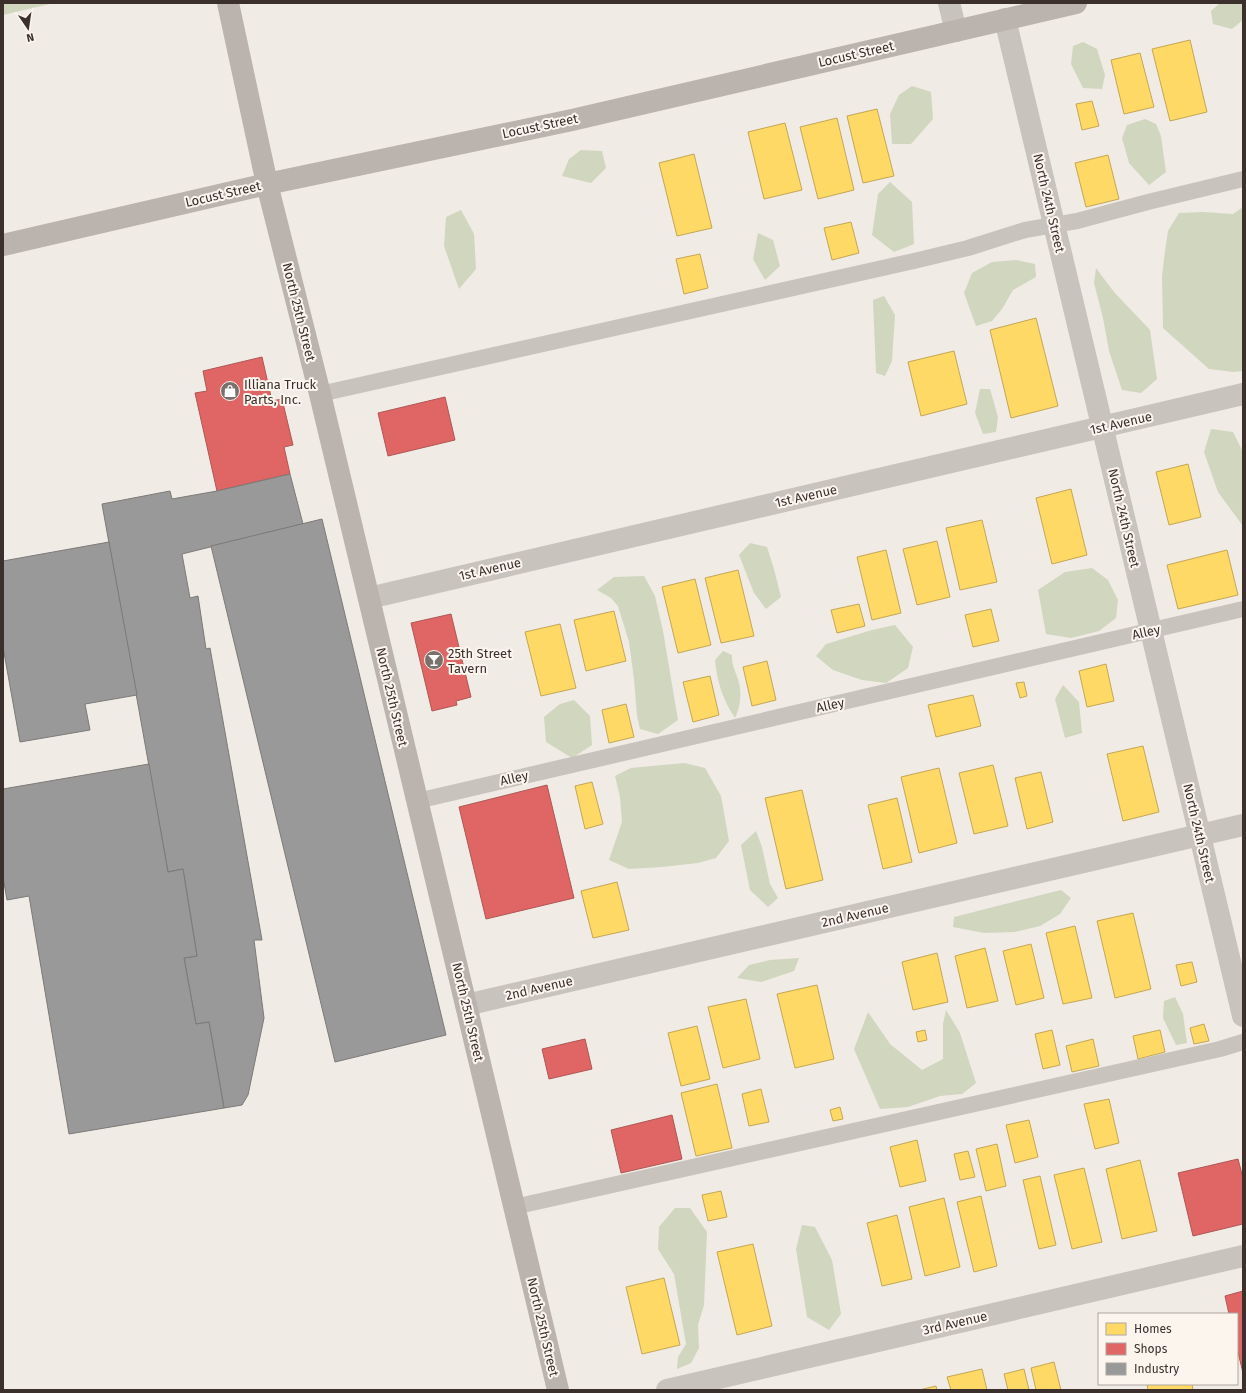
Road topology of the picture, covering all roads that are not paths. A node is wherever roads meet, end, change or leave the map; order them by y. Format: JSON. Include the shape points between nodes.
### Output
{"nodes":[{"id":1,"x":228,"y":3,"type":"edge"},
{"id":2,"x":949,"y":3,"type":"edge"},
{"id":3,"x":1076,"y":3,"type":"edge"},
{"id":4,"x":1005,"y":19,"type":"junction"},
{"id":5,"x":956,"y":31,"type":"junction"},
{"id":6,"x":1243,"y":179,"type":"edge"},
{"id":7,"x":267,"y":184,"type":"junction"},
{"id":8,"x":1054,"y":225,"type":"junction"},
{"id":9,"x":3,"y":245,"type":"edge"},
{"id":10,"x":320,"y":394,"type":"junction"},
{"id":11,"x":1243,"y":394,"type":"edge"},
{"id":12,"x":1102,"y":427,"type":"junction"},
{"id":13,"x":369,"y":598,"type":"junction"},
{"id":14,"x":1243,"y":609,"type":"edge"},
{"id":15,"x":1151,"y":631,"type":"junction"},
{"id":16,"x":417,"y":801,"type":"junction"},
{"id":17,"x":1243,"y":825,"type":"edge"},
{"id":18,"x":1200,"y":835,"type":"junction"},
{"id":19,"x":466,"y":1005,"type":"junction"},
{"id":20,"x":1243,"y":1016,"type":"edge"},
{"id":21,"x":1243,"y":1042,"type":"edge"},
{"id":22,"x":514,"y":1207,"type":"junction"},
{"id":23,"x":1243,"y":1256,"type":"edge"},
{"id":24,"x":558,"y":1390,"type":"edge"},
{"id":25,"x":666,"y":1390,"type":"edge"}],
"edges":[{"from":1,"to":7,"type":"street","name":"North 25th Street"},
{"from":2,"to":5,"type":"street"},
{"from":3,"to":4,"type":"street","name":"Locust Street"},
{"from":4,"to":5,"type":"street","name":"Locust Street"},
{"from":4,"to":8,"type":"street","name":"North 24th Street"},
{"from":5,"to":7,"type":"street","name":"Locust Street","via":[[564,121]]},
{"from":6,"to":8,"type":"lane"},
{"from":7,"to":9,"type":"street","name":"Locust Street"},
{"from":7,"to":10,"type":"street","name":"North 25th Street"},
{"from":8,"to":10,"type":"lane","via":[[1025,230],[968,248],[914,261]]},
{"from":8,"to":12,"type":"street","name":"North 24th Street"},
{"from":10,"to":13,"type":"street","name":"North 25th Street"},
{"from":11,"to":12,"type":"street","name":"1st Avenue"},
{"from":12,"to":13,"type":"street","name":"1st Avenue"},
{"from":12,"to":15,"type":"street","name":"North 24th Street"},
{"from":13,"to":16,"type":"street","name":"North 25th Street"},
{"from":14,"to":15,"type":"lane","name":"Alley"},
{"from":15,"to":16,"type":"lane","name":"Alley"},
{"from":15,"to":18,"type":"street","name":"North 24th Street"},
{"from":16,"to":19,"type":"street","name":"North 25th Street"},
{"from":17,"to":18,"type":"street","name":"2nd Avenue"},
{"from":18,"to":19,"type":"street","name":"2nd Avenue"},
{"from":18,"to":20,"type":"street","name":"North 24th Street"},
{"from":19,"to":22,"type":"street","name":"North 25th Street"},
{"from":21,"to":22,"type":"lane"},
{"from":22,"to":24,"type":"street","name":"North 25th Street"},
{"from":23,"to":25,"type":"street","name":"3rd Avenue"}]}
